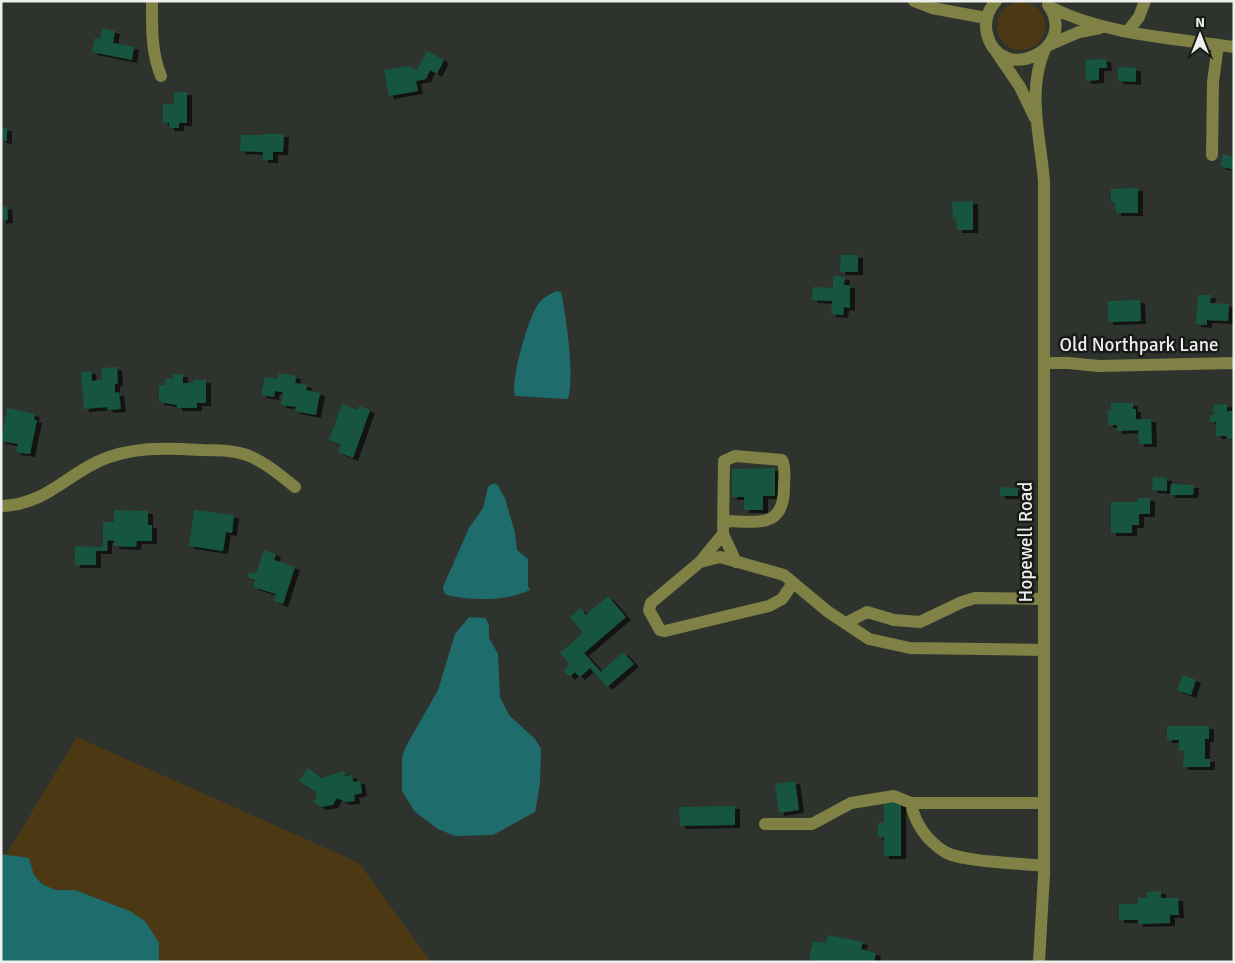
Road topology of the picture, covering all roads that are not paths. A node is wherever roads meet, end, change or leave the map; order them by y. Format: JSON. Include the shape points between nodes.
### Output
{"nodes":[{"id":1,"x":152,"y":1,"type":"edge"},
{"id":2,"x":914,"y":1,"type":"edge"},
{"id":3,"x":1145,"y":1,"type":"edge"},
{"id":4,"x":1047,"y":4,"type":"edge"},
{"id":5,"x":992,"y":7,"type":"edge"},
{"id":6,"x":1105,"y":27,"type":"junction"},
{"id":7,"x":1128,"y":31,"type":"junction"},
{"id":8,"x":1218,"y":45,"type":"junction"},
{"id":9,"x":1047,"y":47,"type":"junction"},
{"id":10,"x":1234,"y":47,"type":"edge"},
{"id":11,"x":995,"y":49,"type":"junction"},
{"id":12,"x":161,"y":76,"type":"dead end"},
{"id":13,"x":1036,"y":122,"type":"junction"},
{"id":14,"x":1212,"y":155,"type":"dead end"},
{"id":15,"x":1044,"y":363,"type":"junction"},
{"id":16,"x":1234,"y":363,"type":"edge"},
{"id":17,"x":295,"y":487,"type":"dead end"},
{"id":18,"x":1,"y":506,"type":"edge"},
{"id":19,"x":724,"y":521,"type":"junction"},
{"id":20,"x":723,"y":534,"type":"junction"},
{"id":21,"x":700,"y":562,"type":"junction"},
{"id":22,"x":736,"y":562,"type":"junction"},
{"id":23,"x":793,"y":582,"type":"junction"},
{"id":24,"x":1044,"y":599,"type":"junction"},
{"id":25,"x":846,"y":624,"type":"junction"},
{"id":26,"x":1044,"y":650,"type":"junction"},
{"id":27,"x":911,"y":803,"type":"junction"},
{"id":28,"x":1044,"y":803,"type":"junction"},
{"id":29,"x":765,"y":824,"type":"dead end"},
{"id":30,"x":1044,"y":866,"type":"junction"},
{"id":31,"x":1039,"y":962,"type":"edge"}],
"edges":[{"from":1,"to":12,"type":"street","via":[[156,65]]},
{"from":2,"to":5,"type":"street","via":[[932,8]]},
{"from":3,"to":7,"type":"street"},
{"from":4,"to":6,"type":"street","via":[[1074,19]]},
{"from":4,"to":9,"type":"street","name":"Hopewell Road","via":[[1055,26]]},
{"from":5,"to":11,"type":"street","name":"Hopewell Road","via":[[987,34]]},
{"from":6,"to":7,"type":"street"},
{"from":6,"to":9,"type":"street","via":[[1078,32]]},
{"from":7,"to":8,"type":"street"},
{"from":8,"to":10,"type":"street"},
{"from":8,"to":14,"type":"street","via":[[1213,82]]},
{"from":9,"to":11,"type":"street","via":[[1025,60],[1004,56]]},
{"from":9,"to":13,"type":"street","name":"Hopewell Road","via":[[1038,64]]},
{"from":11,"to":13,"type":"street","name":"Hopewell Road","via":[[1020,86]]},
{"from":13,"to":15,"type":"street","name":"Hopewell Road","via":[[1044,182]]},
{"from":15,"to":16,"type":"street","name":"Old Northpark Lane","via":[[1099,366]]},
{"from":15,"to":24,"type":"street","name":"Hopewell Road"},
{"from":17,"to":18,"type":"street","via":[[261,461],[231,451],[141,449],[95,463],[44,496]]},
{"from":19,"to":19,"type":"street","via":[[724,462],[735,456],[782,460],[784,504],[777,515],[765,521]]},
{"from":19,"to":20,"type":"street"},
{"from":20,"to":21,"type":"street"},
{"from":20,"to":22,"type":"street"},
{"from":21,"to":22,"type":"street","via":[[720,557]]},
{"from":21,"to":23,"type":"street","via":[[649,605],[660,630],[769,606],[787,593]]},
{"from":22,"to":23,"type":"street","via":[[784,575]]},
{"from":23,"to":25,"type":"street"},
{"from":24,"to":25,"type":"street","via":[[985,597],[962,602],[926,621],[907,622],[866,612]]},
{"from":24,"to":26,"type":"street","name":"Hopewell Road"},
{"from":25,"to":26,"type":"street","via":[[869,639],[910,648]]},
{"from":26,"to":28,"type":"street","name":"Hopewell Road"},
{"from":27,"to":28,"type":"street"},
{"from":27,"to":29,"type":"street","via":[[894,796],[852,803],[812,824]]},
{"from":27,"to":30,"type":"street","via":[[914,818],[924,834],[946,853]]},
{"from":28,"to":30,"type":"street","name":"Hopewell Road"},
{"from":30,"to":31,"type":"street","name":"Hopewell Road"}]}
